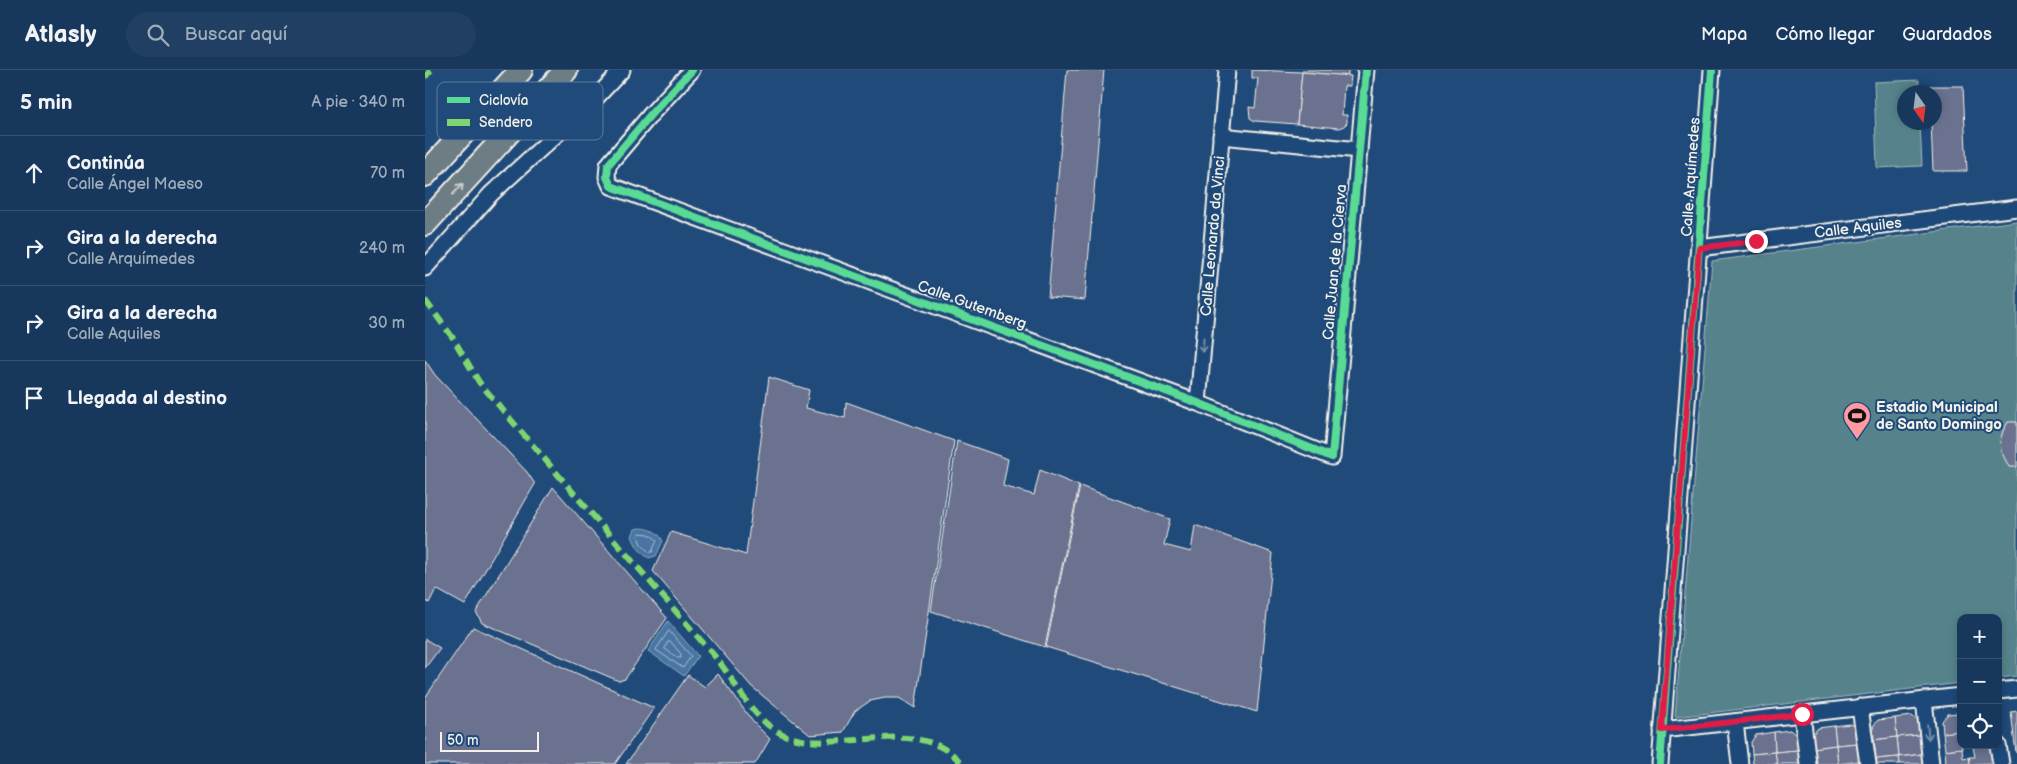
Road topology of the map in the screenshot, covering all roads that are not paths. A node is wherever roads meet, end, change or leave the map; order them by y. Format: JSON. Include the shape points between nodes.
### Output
{"nodes":[{"id":1,"x":521,"y":70,"type":"edge"},
{"id":2,"x":566,"y":70,"type":"edge"},
{"id":3,"x":622,"y":70,"type":"edge"},
{"id":4,"x":692,"y":70,"type":"edge"},
{"id":5,"x":1227,"y":70,"type":"edge"},
{"id":6,"x":1366,"y":70,"type":"edge"},
{"id":7,"x":1712,"y":70,"type":"edge"},
{"id":8,"x":510,"y":82,"type":"edge"},
{"id":9,"x":555,"y":82,"type":"edge"},
{"id":10,"x":603,"y":90,"type":"edge"},
{"id":11,"x":1221,"y":136,"type":"junction"},
{"id":12,"x":458,"y":140,"type":"edge"},
{"id":13,"x":502,"y":140,"type":"edge"},
{"id":14,"x":550,"y":140,"type":"edge"},
{"id":15,"x":1359,"y":150,"type":"junction"},
{"id":16,"x":425,"y":176,"type":"edge"},
{"id":17,"x":2017,"y":208,"type":"edge"},
{"id":18,"x":425,"y":224,"type":"edge"},
{"id":19,"x":1699,"y":248,"type":"junction"},
{"id":20,"x":425,"y":268,"type":"edge"},
{"id":21,"x":1198,"y":403,"type":"junction"},
{"id":22,"x":1332,"y":457,"type":"joint"},
{"id":23,"x":2017,"y":689,"type":"edge"},
{"id":24,"x":2002,"y":691,"type":"edge"},
{"id":25,"x":1957,"y":696,"type":"edge"},
{"id":26,"x":1924,"y":700,"type":"junction"},
{"id":27,"x":1860,"y":707,"type":"junction"},
{"id":28,"x":1802,"y":714,"type":"junction"},
{"id":29,"x":1735,"y":722,"type":"junction"},
{"id":30,"x":1662,"y":730,"type":"junction"},
{"id":31,"x":1999,"y":749,"type":"edge"},
{"id":32,"x":1659,"y":764,"type":"edge"},
{"id":33,"x":1740,"y":764,"type":"edge"},
{"id":34,"x":1808,"y":764,"type":"edge"},
{"id":35,"x":1868,"y":764,"type":"edge"},
{"id":36,"x":1931,"y":764,"type":"edge"},
{"id":37,"x":2001,"y":764,"type":"edge"}],
"edges":[{"from":1,"to":8,"type":"highway"},
{"from":9,"to":2,"type":"highway","one_way":true},
{"from":3,"to":10,"type":"street"},
{"from":4,"to":21,"type":"street","name":"Calle Gutemberg","via":[[607,165],[611,186]]},
{"from":5,"to":11,"type":"street","name":"Calle Leonardo da Vinci"},
{"from":6,"to":15,"type":"street","name":"Calle Juan de la Cierva"},
{"from":7,"to":19,"type":"street","name":"Calle Arquímedes"},
{"from":11,"to":15,"type":"street"},
{"from":11,"to":21,"type":"street","name":"Calle Leonardo da Vinci","one_way":true},
{"from":12,"to":16,"type":"highway"},
{"from":18,"to":13,"type":"highway","one_way":true},
{"from":14,"to":20,"type":"street","via":[[491,194]]},
{"from":15,"to":22,"type":"street","name":"Calle Juan de la Cierva"},
{"from":17,"to":19,"type":"street","name":"Calle Aquiles"},
{"from":19,"to":30,"type":"street","name":"Calle Arquímedes"},
{"from":21,"to":22,"type":"street","name":"Calle Gutemberg"},
{"from":23,"to":24,"type":"street"},
{"from":25,"to":26,"type":"street"},
{"from":26,"to":27,"type":"street"},
{"from":26,"to":36,"type":"street","one_way":true},
{"from":27,"to":28,"type":"street"},
{"from":27,"to":35,"type":"street"},
{"from":28,"to":29,"type":"street"},
{"from":28,"to":34,"type":"street"},
{"from":29,"to":30,"type":"street"},
{"from":29,"to":33,"type":"street"},
{"from":30,"to":32,"type":"street","name":"Calle Arquímedes"},
{"from":31,"to":37,"type":"street"}]}
